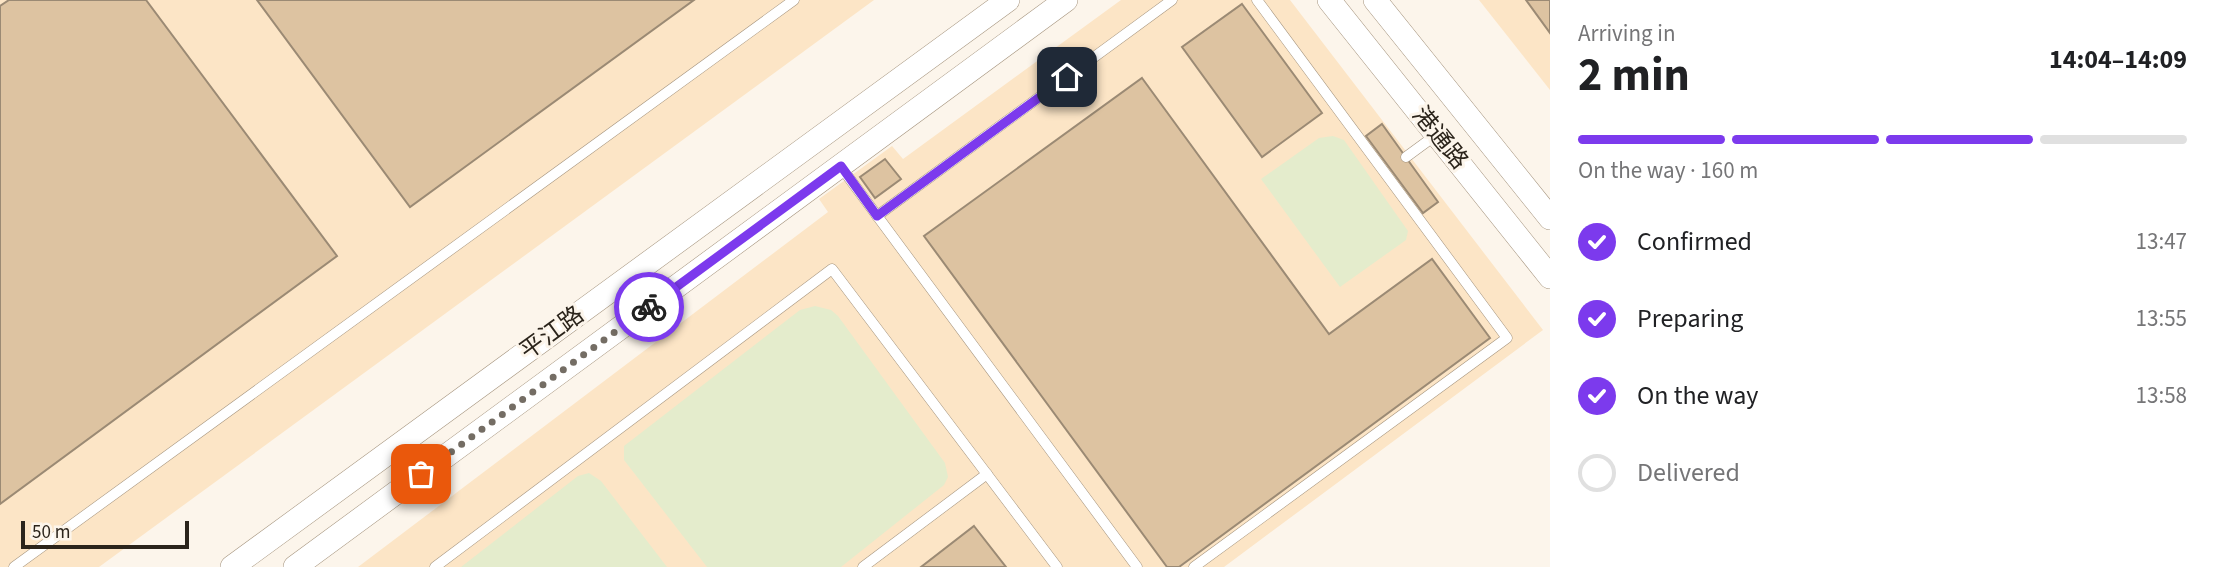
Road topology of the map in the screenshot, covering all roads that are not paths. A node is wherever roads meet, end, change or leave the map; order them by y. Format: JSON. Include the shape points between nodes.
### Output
{"nodes":[{"id":1,"x":794,"y":0,"type":"edge"},
{"id":2,"x":1008,"y":0,"type":"edge"},
{"id":3,"x":1066,"y":0,"type":"edge"},
{"id":4,"x":1172,"y":0,"type":"edge"},
{"id":5,"x":1257,"y":0,"type":"edge"},
{"id":6,"x":1329,"y":0,"type":"edge"},
{"id":7,"x":1375,"y":0,"type":"edge"},
{"id":8,"x":1437,"y":135,"type":"junction"},
{"id":9,"x":1406,"y":157,"type":"dead end"},
{"id":10,"x":841,"y":166,"type":"junction"},
{"id":11,"x":877,"y":216,"type":"junction"},
{"id":12,"x":1550,"y":218,"type":"edge"},
{"id":13,"x":1550,"y":277,"type":"edge"},
{"id":14,"x":987,"y":474,"type":"junction"},
{"id":15,"x":309,"y":563,"type":"edge"},
{"id":16,"x":14,"y":567,"type":"edge"},
{"id":17,"x":232,"y":567,"type":"edge"},
{"id":18,"x":435,"y":567,"type":"edge"},
{"id":19,"x":863,"y":567,"type":"edge"},
{"id":20,"x":1058,"y":567,"type":"edge"},
{"id":21,"x":1137,"y":567,"type":"edge"},
{"id":22,"x":1194,"y":567,"type":"edge"}],
"edges":[{"from":1,"to":16,"type":"lane"},
{"from":2,"to":17,"type":"street","name":"平江路"},
{"from":3,"to":10,"type":"street","name":"平江路"},
{"from":4,"to":11,"type":"lane"},
{"from":5,"to":22,"type":"lane","via":[[1507,338]]},
{"from":6,"to":8,"type":"street","name":"港通路"},
{"from":7,"to":12,"type":"street","name":"港通路"},
{"from":8,"to":9,"type":"lane"},
{"from":8,"to":13,"type":"street","name":"港通路"},
{"from":10,"to":11,"type":"lane"},
{"from":10,"to":15,"type":"street","name":"平江路"},
{"from":11,"to":21,"type":"lane"},
{"from":14,"to":18,"type":"lane","via":[[832,269]]},
{"from":14,"to":19,"type":"lane"},
{"from":14,"to":20,"type":"lane"}]}
